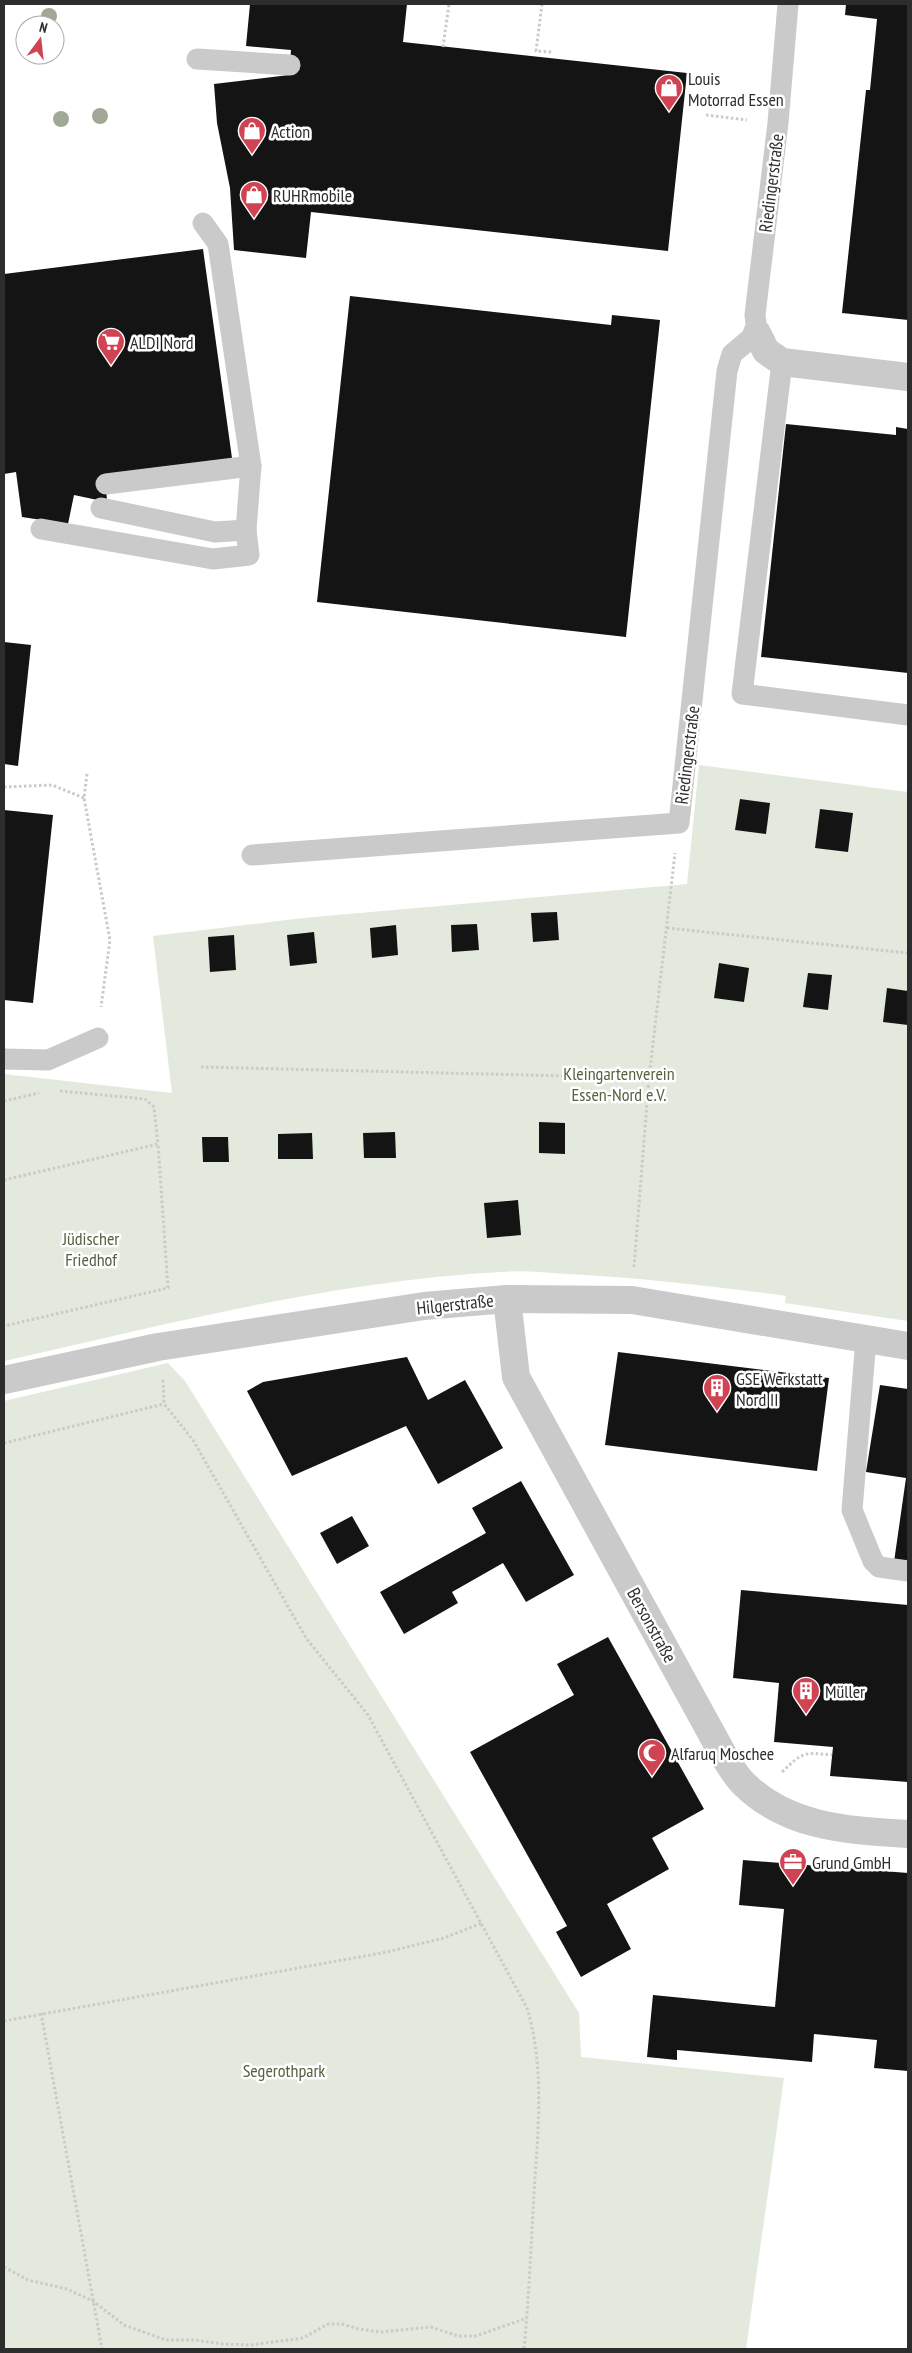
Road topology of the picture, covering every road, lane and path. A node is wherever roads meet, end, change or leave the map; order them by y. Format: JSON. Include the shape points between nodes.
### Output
{"nodes":[{"id":1,"x":449,"y":4,"type":"edge"},
{"id":2,"x":542,"y":4,"type":"edge"},
{"id":3,"x":788,"y":4,"type":"edge"},
{"id":4,"x":443,"y":47,"type":"dead end"},
{"id":5,"x":552,"y":52,"type":"dead end"},
{"id":6,"x":197,"y":59,"type":"dead end"},
{"id":7,"x":290,"y":65,"type":"dead end"},
{"id":8,"x":706,"y":115,"type":"dead end"},
{"id":9,"x":778,"y":124,"type":"junction"},
{"id":10,"x":203,"y":223,"type":"dead end"},
{"id":11,"x":757,"y":333,"type":"junction"},
{"id":12,"x":782,"y":362,"type":"junction"},
{"id":13,"x":908,"y":377,"type":"edge"},
{"id":14,"x":251,"y":466,"type":"junction"},
{"id":15,"x":106,"y":484,"type":"dead end"},
{"id":16,"x":101,"y":508,"type":"dead end"},
{"id":17,"x":41,"y":529,"type":"dead end"},
{"id":18,"x":246,"y":530,"type":"junction"},
{"id":19,"x":908,"y":715,"type":"edge"},
{"id":20,"x":87,"y":774,"type":"dead end"},
{"id":21,"x":4,"y":787,"type":"edge"},
{"id":22,"x":84,"y":798,"type":"junction"},
{"id":23,"x":679,"y":823,"type":"junction"},
{"id":24,"x":252,"y":855,"type":"dead end"},
{"id":25,"x":667,"y":928,"type":"junction"},
{"id":26,"x":908,"y":953,"type":"edge"},
{"id":27,"x":98,"y":1038,"type":"joint"},
{"id":28,"x":4,"y":1059,"type":"edge"},
{"id":29,"x":201,"y":1067,"type":"dead end"},
{"id":30,"x":649,"y":1078,"type":"junction"},
{"id":31,"x":51,"y":1090,"type":"dead end"},
{"id":32,"x":42,"y":1092,"type":"dead end"},
{"id":33,"x":4,"y":1100,"type":"edge"},
{"id":34,"x":158,"y":1144,"type":"junction"},
{"id":35,"x":4,"y":1180,"type":"edge"},
{"id":36,"x":506,"y":1299,"type":"junction"},
{"id":37,"x":632,"y":1300,"type":"junction"},
{"id":38,"x":4,"y":1326,"type":"edge"},
{"id":39,"x":866,"y":1339,"type":"junction"},
{"id":40,"x":908,"y":1346,"type":"edge"},
{"id":41,"x":4,"y":1380,"type":"edge"},
{"id":42,"x":4,"y":1443,"type":"edge"},
{"id":43,"x":908,"y":1571,"type":"edge"},
{"id":44,"x":832,"y":1755,"type":"dead end"},
{"id":45,"x":757,"y":1796,"type":"junction"},
{"id":46,"x":908,"y":1834,"type":"edge"},
{"id":47,"x":482,"y":1923,"type":"junction"},
{"id":48,"x":41,"y":2013,"type":"junction"},
{"id":49,"x":4,"y":2020,"type":"edge"},
{"id":50,"x":4,"y":2267,"type":"edge"},
{"id":51,"x":92,"y":2301,"type":"junction"},
{"id":52,"x":527,"y":2318,"type":"junction"},
{"id":53,"x":102,"y":2349,"type":"edge"},
{"id":54,"x":524,"y":2349,"type":"edge"}],
"edges":[{"from":1,"to":4,"type":"path"},
{"from":2,"to":5,"type":"path","via":[[536,51]]},
{"from":3,"to":9,"type":"lane","name":"Riedingerstraße"},
{"from":6,"to":7,"type":"lane"},
{"from":8,"to":9,"type":"path"},
{"from":9,"to":11,"type":"lane","name":"Riedingerstraße","via":[[755,315]]},
{"from":10,"to":14,"type":"lane","via":[[218,244]]},
{"from":11,"to":12,"type":"street","name":"Riedingerstraße","via":[[766,351]]},
{"from":11,"to":23,"type":"lane","name":"Riedingerstraße","via":[[732,354],[727,372]]},
{"from":12,"to":13,"type":"street"},
{"from":12,"to":19,"type":"lane","via":[[742,694]]},
{"from":14,"to":15,"type":"lane"},
{"from":14,"to":18,"type":"lane"},
{"from":16,"to":18,"type":"lane","via":[[215,532]]},
{"from":17,"to":18,"type":"lane","via":[[213,559],[249,555]]},
{"from":20,"to":22,"type":"path"},
{"from":21,"to":22,"type":"path","via":[[52,785]]},
{"from":22,"to":27,"type":"path","via":[[110,940]]},
{"from":23,"to":24,"type":"lane","name":"Riedingerstraße"},
{"from":23,"to":25,"type":"path"},
{"from":25,"to":26,"type":"path"},
{"from":25,"to":30,"type":"path"},
{"from":27,"to":28,"type":"lane","via":[[48,1060]]},
{"from":29,"to":30,"type":"path"},
{"from":30,"to":37,"type":"path"},
{"from":31,"to":34,"type":"path","via":[[144,1099],[154,1107]]},
{"from":32,"to":33,"type":"path"},
{"from":34,"to":35,"type":"path"},
{"from":34,"to":38,"type":"path","via":[[168,1288]]},
{"from":36,"to":37,"type":"street","name":"Hilgerstraße"},
{"from":36,"to":41,"type":"street","name":"Hilgerstraße","via":[[424,1306],[158,1347]]},
{"from":36,"to":45,"type":"street","name":"Bersonstraße","via":[[516,1377],[725,1758]]},
{"from":37,"to":39,"type":"street","name":"Hilgerstraße"},
{"from":39,"to":40,"type":"street","name":"Hilgerstraße"},
{"from":39,"to":43,"type":"lane","via":[[852,1510],[873,1561],[879,1567]]},
{"from":42,"to":47,"type":"path","via":[[164,1404],[193,1440],[306,1638],[368,1715]]},
{"from":44,"to":45,"type":"path","via":[[801,1754]]},
{"from":45,"to":46,"type":"street","name":"Bersonstraße","via":[[770,1806],[812,1823],[840,1830]]},
{"from":47,"to":48,"type":"path","via":[[444,1938],[386,1952]]},
{"from":47,"to":52,"type":"path","via":[[527,2008],[538,2058],[536,2172]]},
{"from":48,"to":49,"type":"path"},
{"from":48,"to":51,"type":"path"},
{"from":50,"to":51,"type":"path","via":[[28,2280],[67,2288]]},
{"from":51,"to":52,"type":"path","via":[[124,2325],[166,2340],[223,2344],[252,2345],[304,2338],[328,2324],[380,2332],[431,2327],[458,2336],[476,2336]]},
{"from":51,"to":53,"type":"path"},
{"from":52,"to":54,"type":"path"}]}
